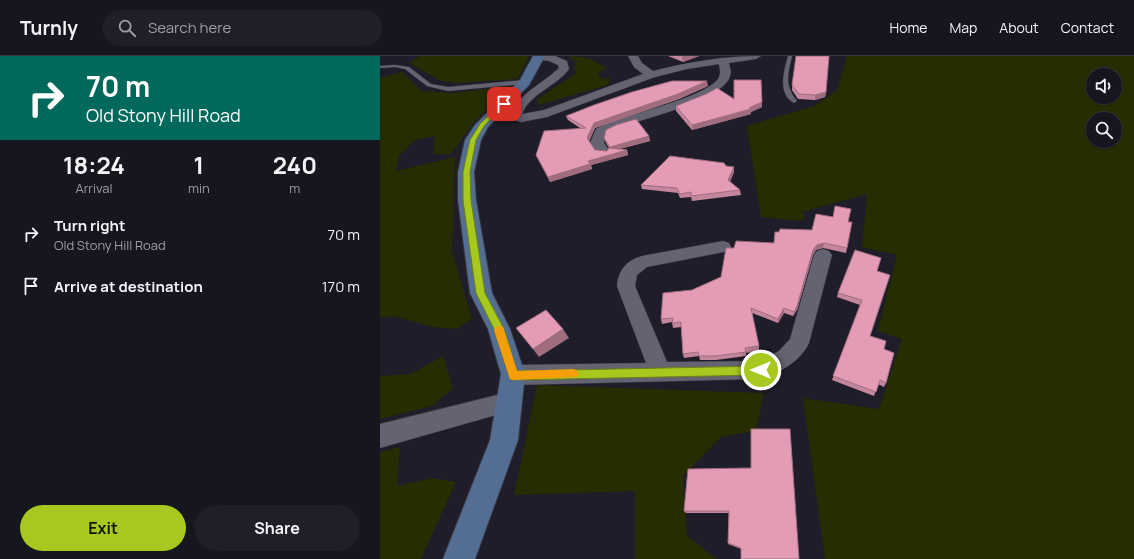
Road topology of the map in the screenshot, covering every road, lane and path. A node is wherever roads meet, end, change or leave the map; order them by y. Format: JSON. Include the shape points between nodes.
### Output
{"nodes":[{"id":1,"x":539,"y":56,"type":"edge"},
{"id":2,"x":633,"y":56,"type":"edge"},
{"id":3,"x":756,"y":56,"type":"edge"},
{"id":4,"x":790,"y":56,"type":"edge"},
{"id":5,"x":723,"y":61,"type":"junction"},
{"id":6,"x":380,"y":67,"type":"edge"},
{"id":7,"x":651,"y":75,"type":"junction"},
{"id":8,"x":525,"y":82,"type":"junction"},
{"id":9,"x":794,"y":101,"type":"dead end"},
{"id":10,"x":603,"y":151,"type":"edge"},
{"id":11,"x":723,"y":247,"type":"dead end"},
{"id":12,"x":823,"y":255,"type":"dead end"},
{"id":13,"x":660,"y":372,"type":"junction"},
{"id":14,"x":513,"y":375,"type":"junction"},
{"id":15,"x":509,"y":402,"type":"junction"},
{"id":16,"x":380,"y":436,"type":"edge"},
{"id":17,"x":459,"y":559,"type":"edge"}],
"edges":[{"from":1,"to":7,"type":"street","via":[[558,60],[563,63],[564,69],[521,104],[515,116],[521,118],[547,113]]},
{"from":1,"to":8,"type":"street"},
{"from":2,"to":7,"type":"street","via":[[638,65]]},
{"from":3,"to":5,"type":"street"},
{"from":4,"to":9,"type":"lane","via":[[784,78]]},
{"from":5,"to":7,"type":"street"},
{"from":5,"to":10,"type":"street","via":[[726,72],[722,81],[711,90],[600,132],[597,143]]},
{"from":6,"to":8,"type":"lane","via":[[407,68],[429,85],[448,89]]},
{"from":8,"to":14,"type":"street","via":[[482,125],[473,140],[466,172],[467,200],[481,293],[499,329]]},
{"from":11,"to":13,"type":"street","via":[[642,262],[626,276],[626,286]]},
{"from":12,"to":13,"type":"street","via":[[799,343],[786,357],[761,370]]},
{"from":13,"to":14,"type":"street"},
{"from":14,"to":15,"type":"street"},
{"from":15,"to":16,"type":"street"},
{"from":15,"to":17,"type":"street","via":[[504,440]]}]}
